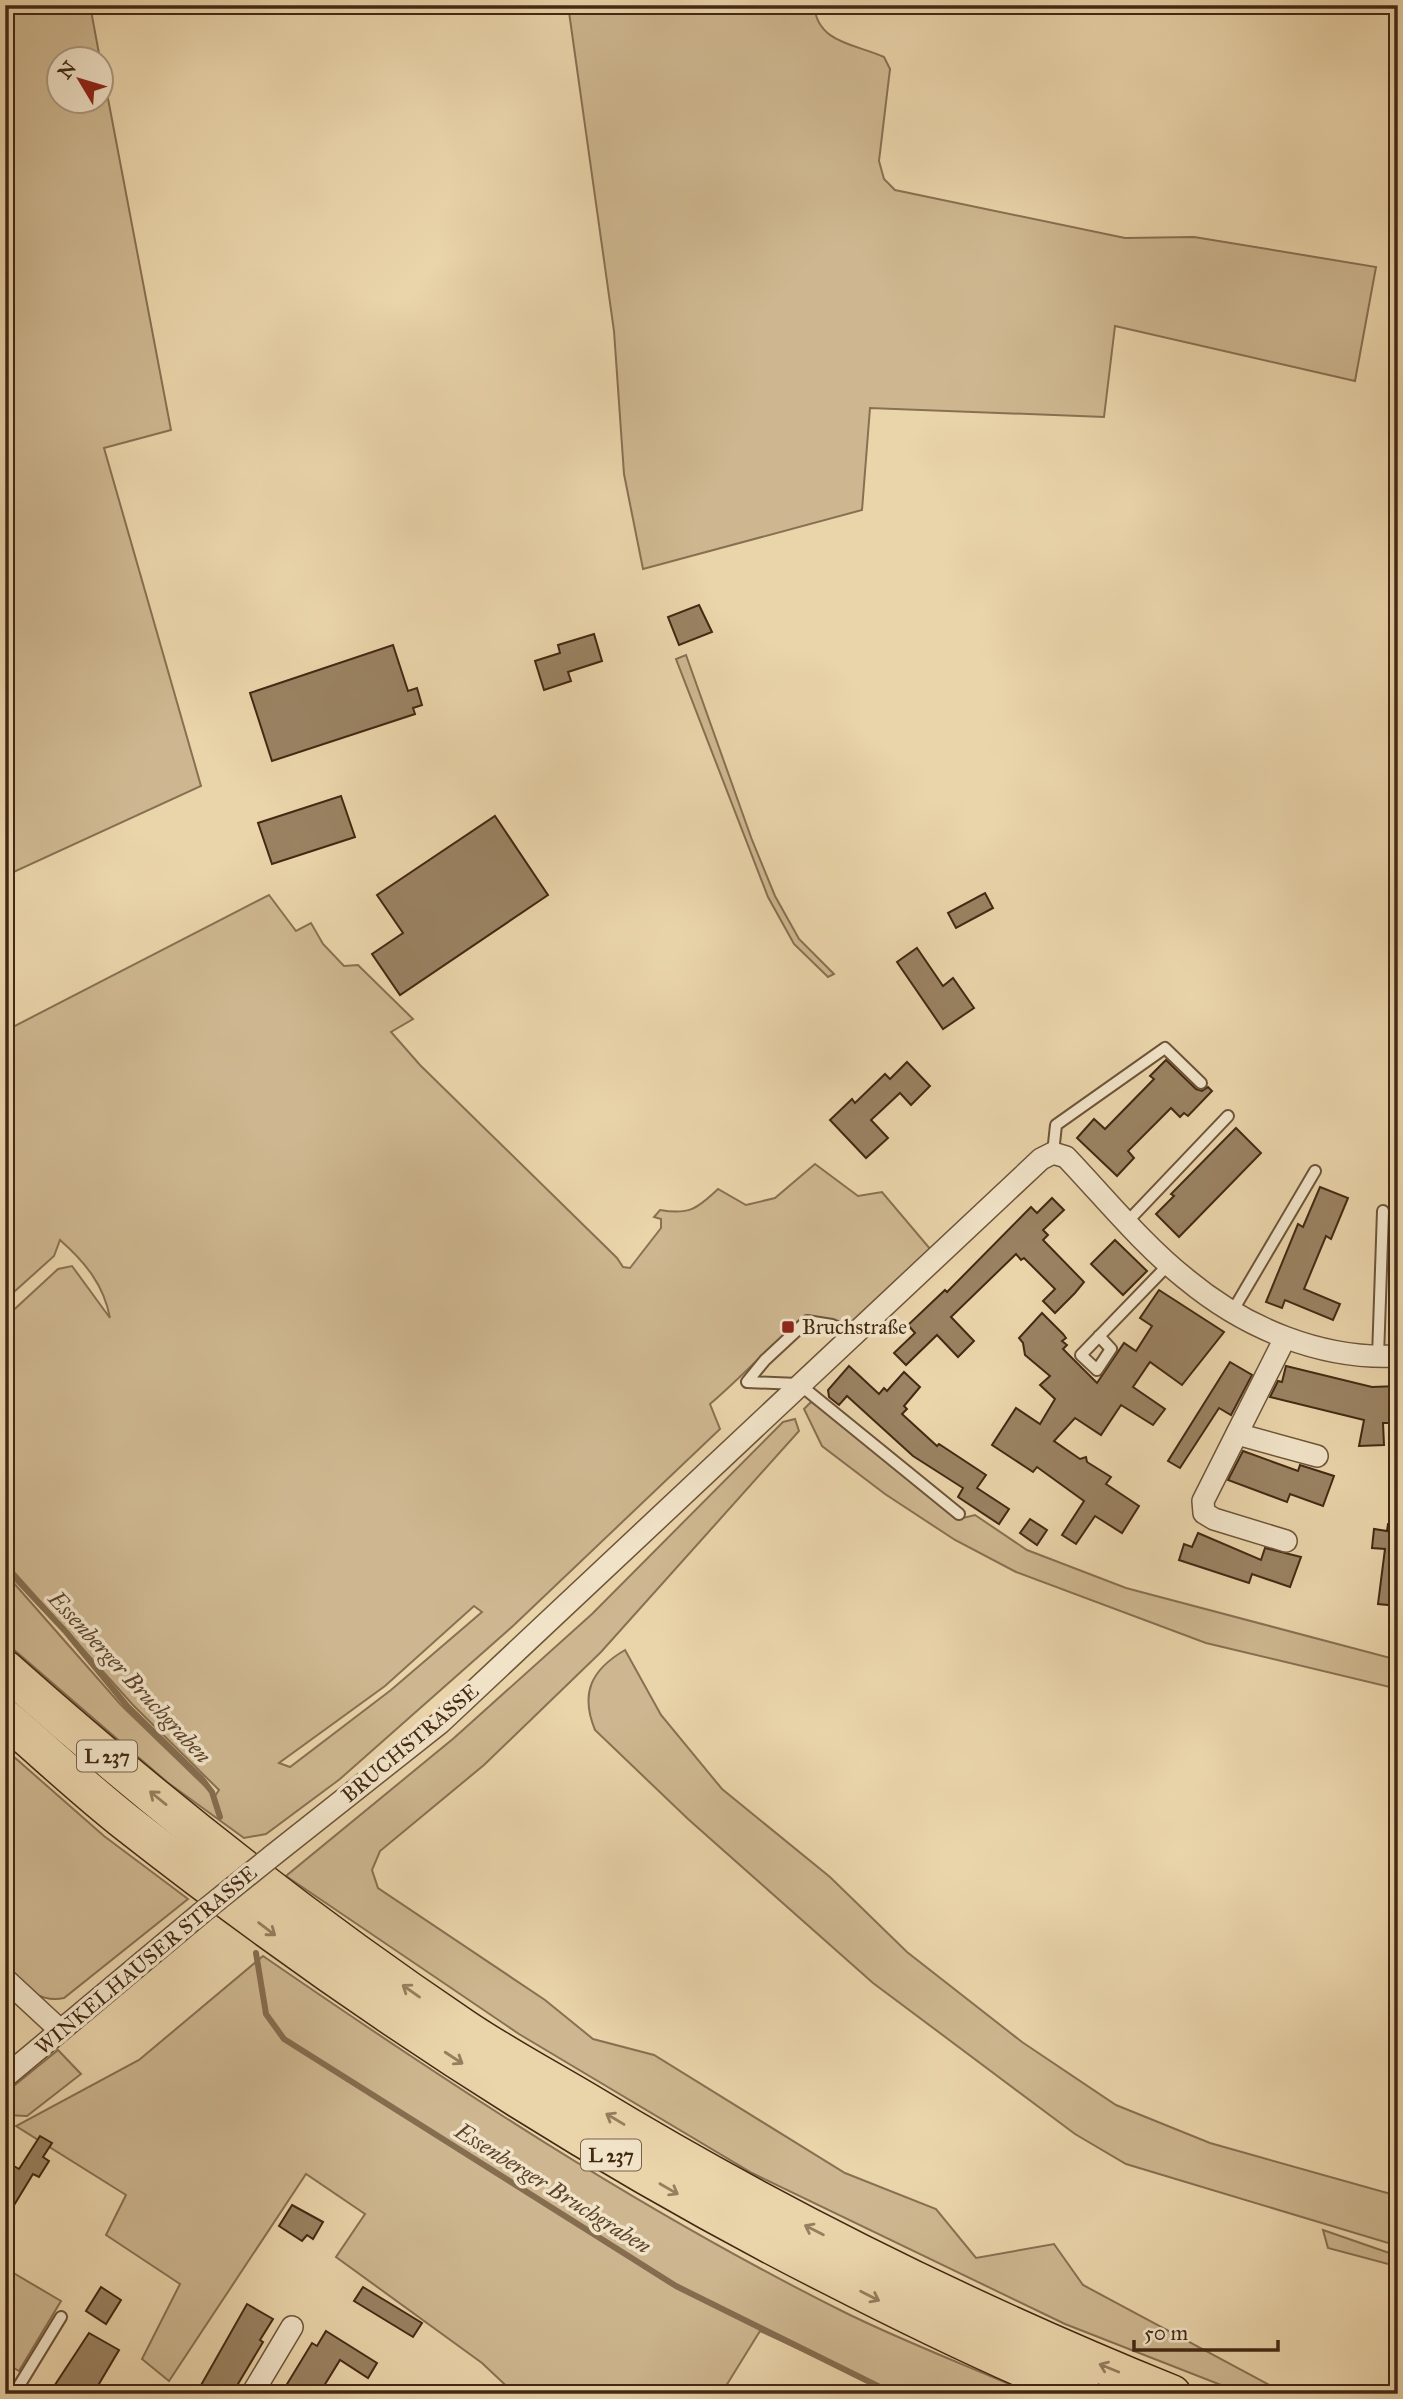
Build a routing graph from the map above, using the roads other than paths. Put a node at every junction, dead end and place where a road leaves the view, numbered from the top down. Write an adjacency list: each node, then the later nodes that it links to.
1 (1201, 1083): 3 (lane)
2 (1228, 1116): 6 (lane)
3 (1053, 1153): 6 (street); 9 (street, BRUCHSTRASSE)
4 (1315, 1171): 8 (lane)
5 (1383, 1211): 12 (lane)
6 (1128, 1221): 7 (street)
7 (1170, 1263): 8 (street); 10 (lane)
8 (1232, 1312): 11 (street)
9 (855, 1335): 13 (street, BRUCHSTRASSE); 13 (lane)
10 (1099, 1336)
11 (1285, 1338): 12 (street); 14 (street)
12 (1388, 1357)
13 (799, 1384): 16 (lane); 20 (street, BRUCHSTRASSE)
14 (1237, 1434): 15 (street); 17 (street)
15 (1317, 1457)
16 (959, 1514)
17 (1286, 1541)
18 (5, 1669): 29 (highway, L 237, one-way to 18)
19 (5, 1718): 28 (highway, L 237, one-way to 28)
20 (280, 1850): 22 (street, WINKELHAUSER STRASSE, bridge)
21 (5, 1979): 22 (street)
22 (60, 2030): 23 (street, WINKELHAUSER STRASSE)
23 (5, 2077)
24 (61, 2317): 26 (lane)
25 (292, 2327): 27 (street)
26 (15, 2394)
27 (252, 2394)
28 (1083, 2394)
29 (1172, 2394)

